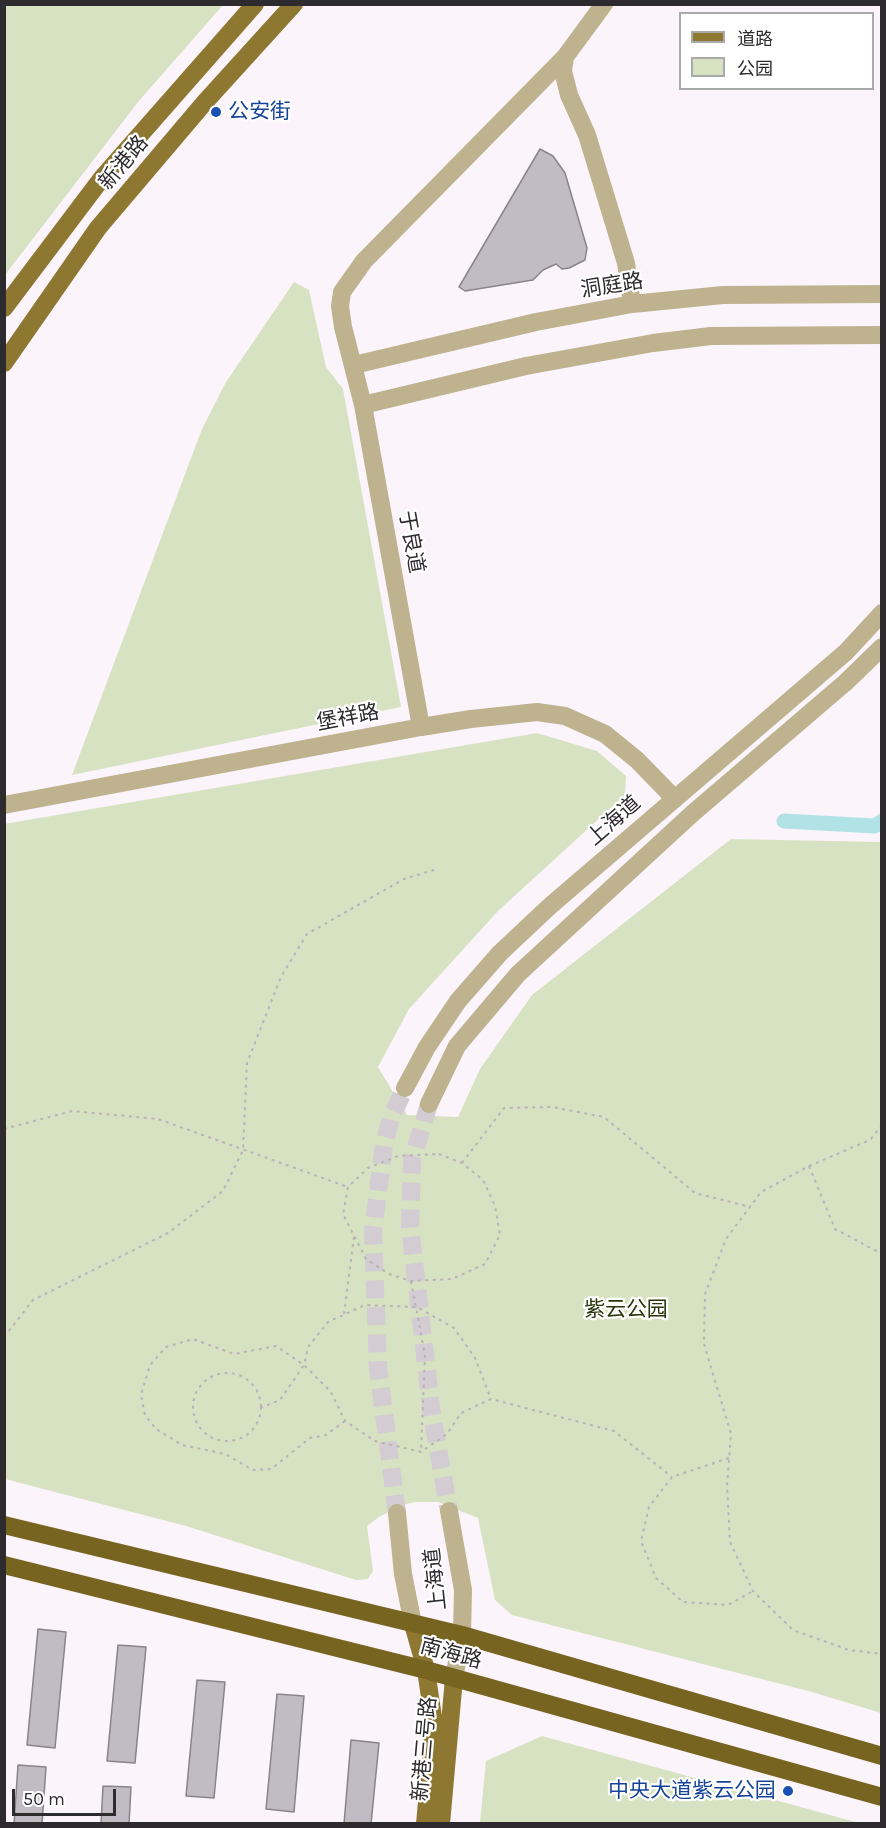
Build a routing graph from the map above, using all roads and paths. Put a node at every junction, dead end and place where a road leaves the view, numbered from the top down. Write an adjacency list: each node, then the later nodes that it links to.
1 (255, 4): 5 (main road, 新港路)
2 (294, 4): 10 (main road, 新港路)
3 (604, 4): 4 (street, 于良道)
4 (565, 57): 7 (street); 11 (street, 于良道)
5 (10, 292): 8 (main road, 新港路)
6 (882, 294): 7 (street, 洞庭路)
7 (632, 304): 11 (street, 洞庭路)
8 (4, 308)
9 (882, 335): 12 (street)
10 (4, 363)
11 (354, 365): 12 (street, 于良道)
12 (363, 405): 15 (street, 于良道)
13 (882, 613): 16 (street, 上海道)
14 (882, 647): 20 (street)
15 (421, 727): 16 (street, 堡祥路); 17 (street, 堡祥路)
16 (675, 799): 19 (street, 上海道)
17 (4, 805)
18 (437, 869): 23 (path)
19 (405, 1088)
20 (429, 1104)
21 (882, 1125): 25 (path)
22 (4, 1129): 23 (path)
23 (243, 1150): 26 (path); 33 (path)
24 (462, 1163): 26 (path); 27 (path); 30 (path)
25 (810, 1166): 27 (path); 29 (path)
26 (348, 1187): 28 (path)
27 (750, 1207): 39 (path)
28 (354, 1236): 30 (path); 32 (path)
29 (882, 1254)
30 (411, 1281): 31 (path)
31 (417, 1307): 32 (path); 35 (path); 38 (path)
32 (344, 1315): 34 (path)
33 (4, 1337)
34 (304, 1365): 36 (path); 37 (path); 37 (path)
35 (491, 1399): 38 (path); 40 (path)
36 (260, 1408): 36 (path)
37 (345, 1421): 38 (path)
38 (421, 1452)
39 (729, 1458): 40 (path); 45 (path)
40 (672, 1478): 45 (path)
41 (449, 1511): 47 (street, 上海道)
42 (397, 1513): 46 (street, 上海道)
43 (8, 1526): 46 (highway, 南海路)
44 (4, 1565): 49 (highway, 南海路)
45 (753, 1591): 48 (path)
46 (413, 1624): 47 (highway, 南海路); 49 (main road, 新港三号路)
47 (462, 1635): 50 (street, 上海道); 51 (highway, 南海路)
48 (882, 1654)
49 (426, 1670): 50 (highway, 南海路); 53 (main road, 新港三号路)
50 (454, 1678): 52 (highway, 南海路); 54 (main road, 新港三号路)
51 (882, 1756)
52 (882, 1797)
53 (425, 1824)
54 (441, 1824)

